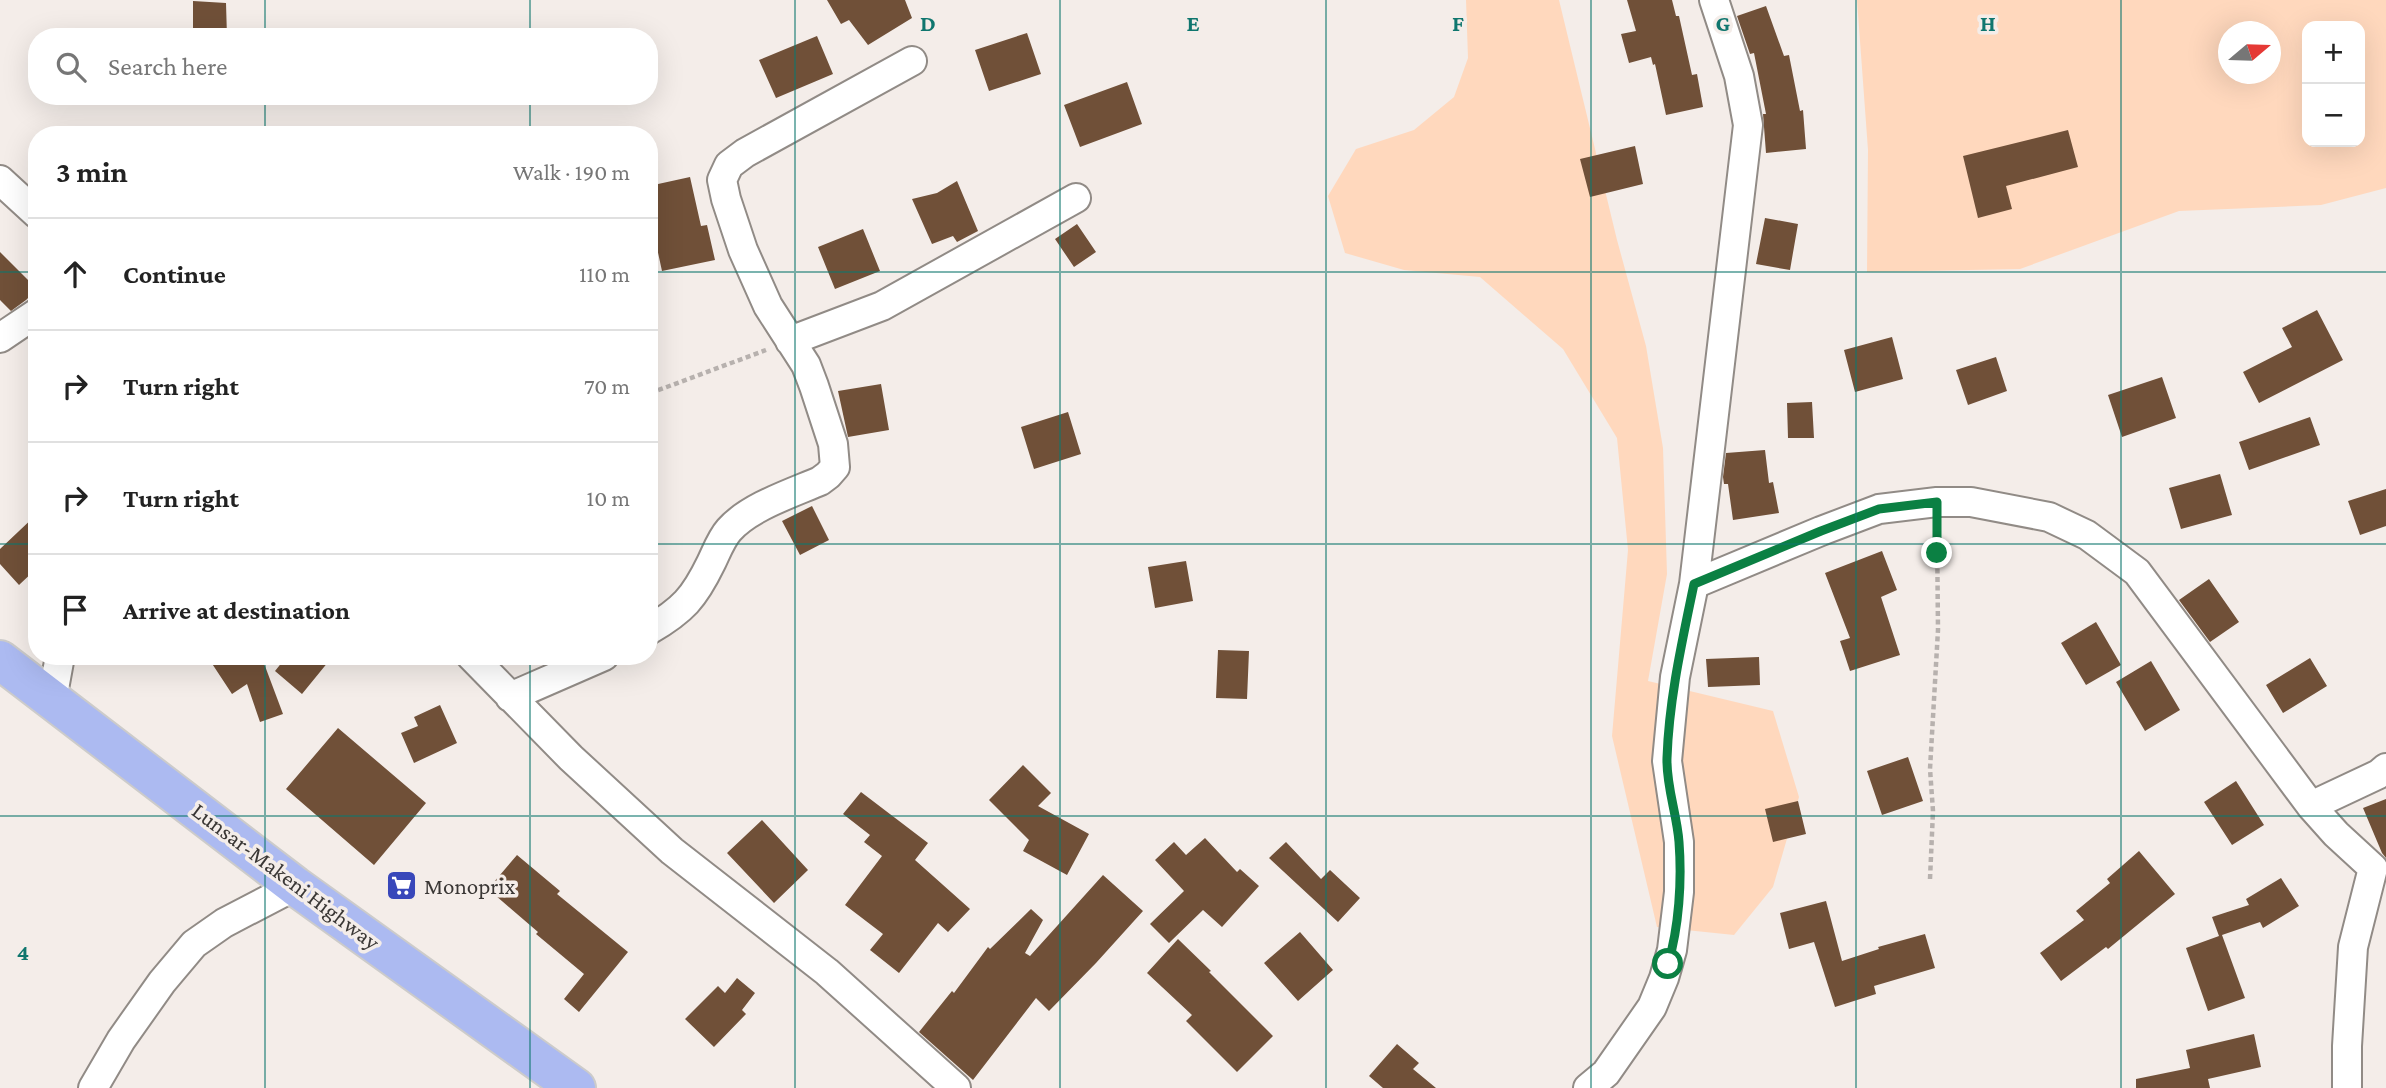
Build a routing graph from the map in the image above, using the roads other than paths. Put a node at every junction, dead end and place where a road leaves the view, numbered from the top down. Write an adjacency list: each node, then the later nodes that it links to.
1 (1714, 0): 9 (street)
2 (912, 61): 8 (street)
3 (0, 180): 5 (street)
4 (1076, 198): 8 (street)
5 (28, 206)
6 (28, 319): 7 (street)
7 (0, 338)
8 (790, 341): 10 (street)
9 (1694, 584): 18 (street); 24 (street)
10 (658, 624)
11 (0, 660): 16 (main road, Lunsar-Makeni Highway)
12 (58, 665): 16 (street)
13 (480, 665): 15 (street)
14 (583, 665): 15 (street)
15 (510, 697): 23 (street)
16 (52, 700): 20 (main road, Lunsar-Makeni Highway)
17 (2386, 768): 18 (street)
18 (2311, 806): 19 (street)
19 (2380, 876): 25 (street)
20 (296, 886): 21 (street); 22 (main road, Lunsar-Makeni Highway)
21 (93, 1088)
22 (576, 1088)
23 (956, 1088)
24 (1588, 1088)
25 (2347, 1088)

